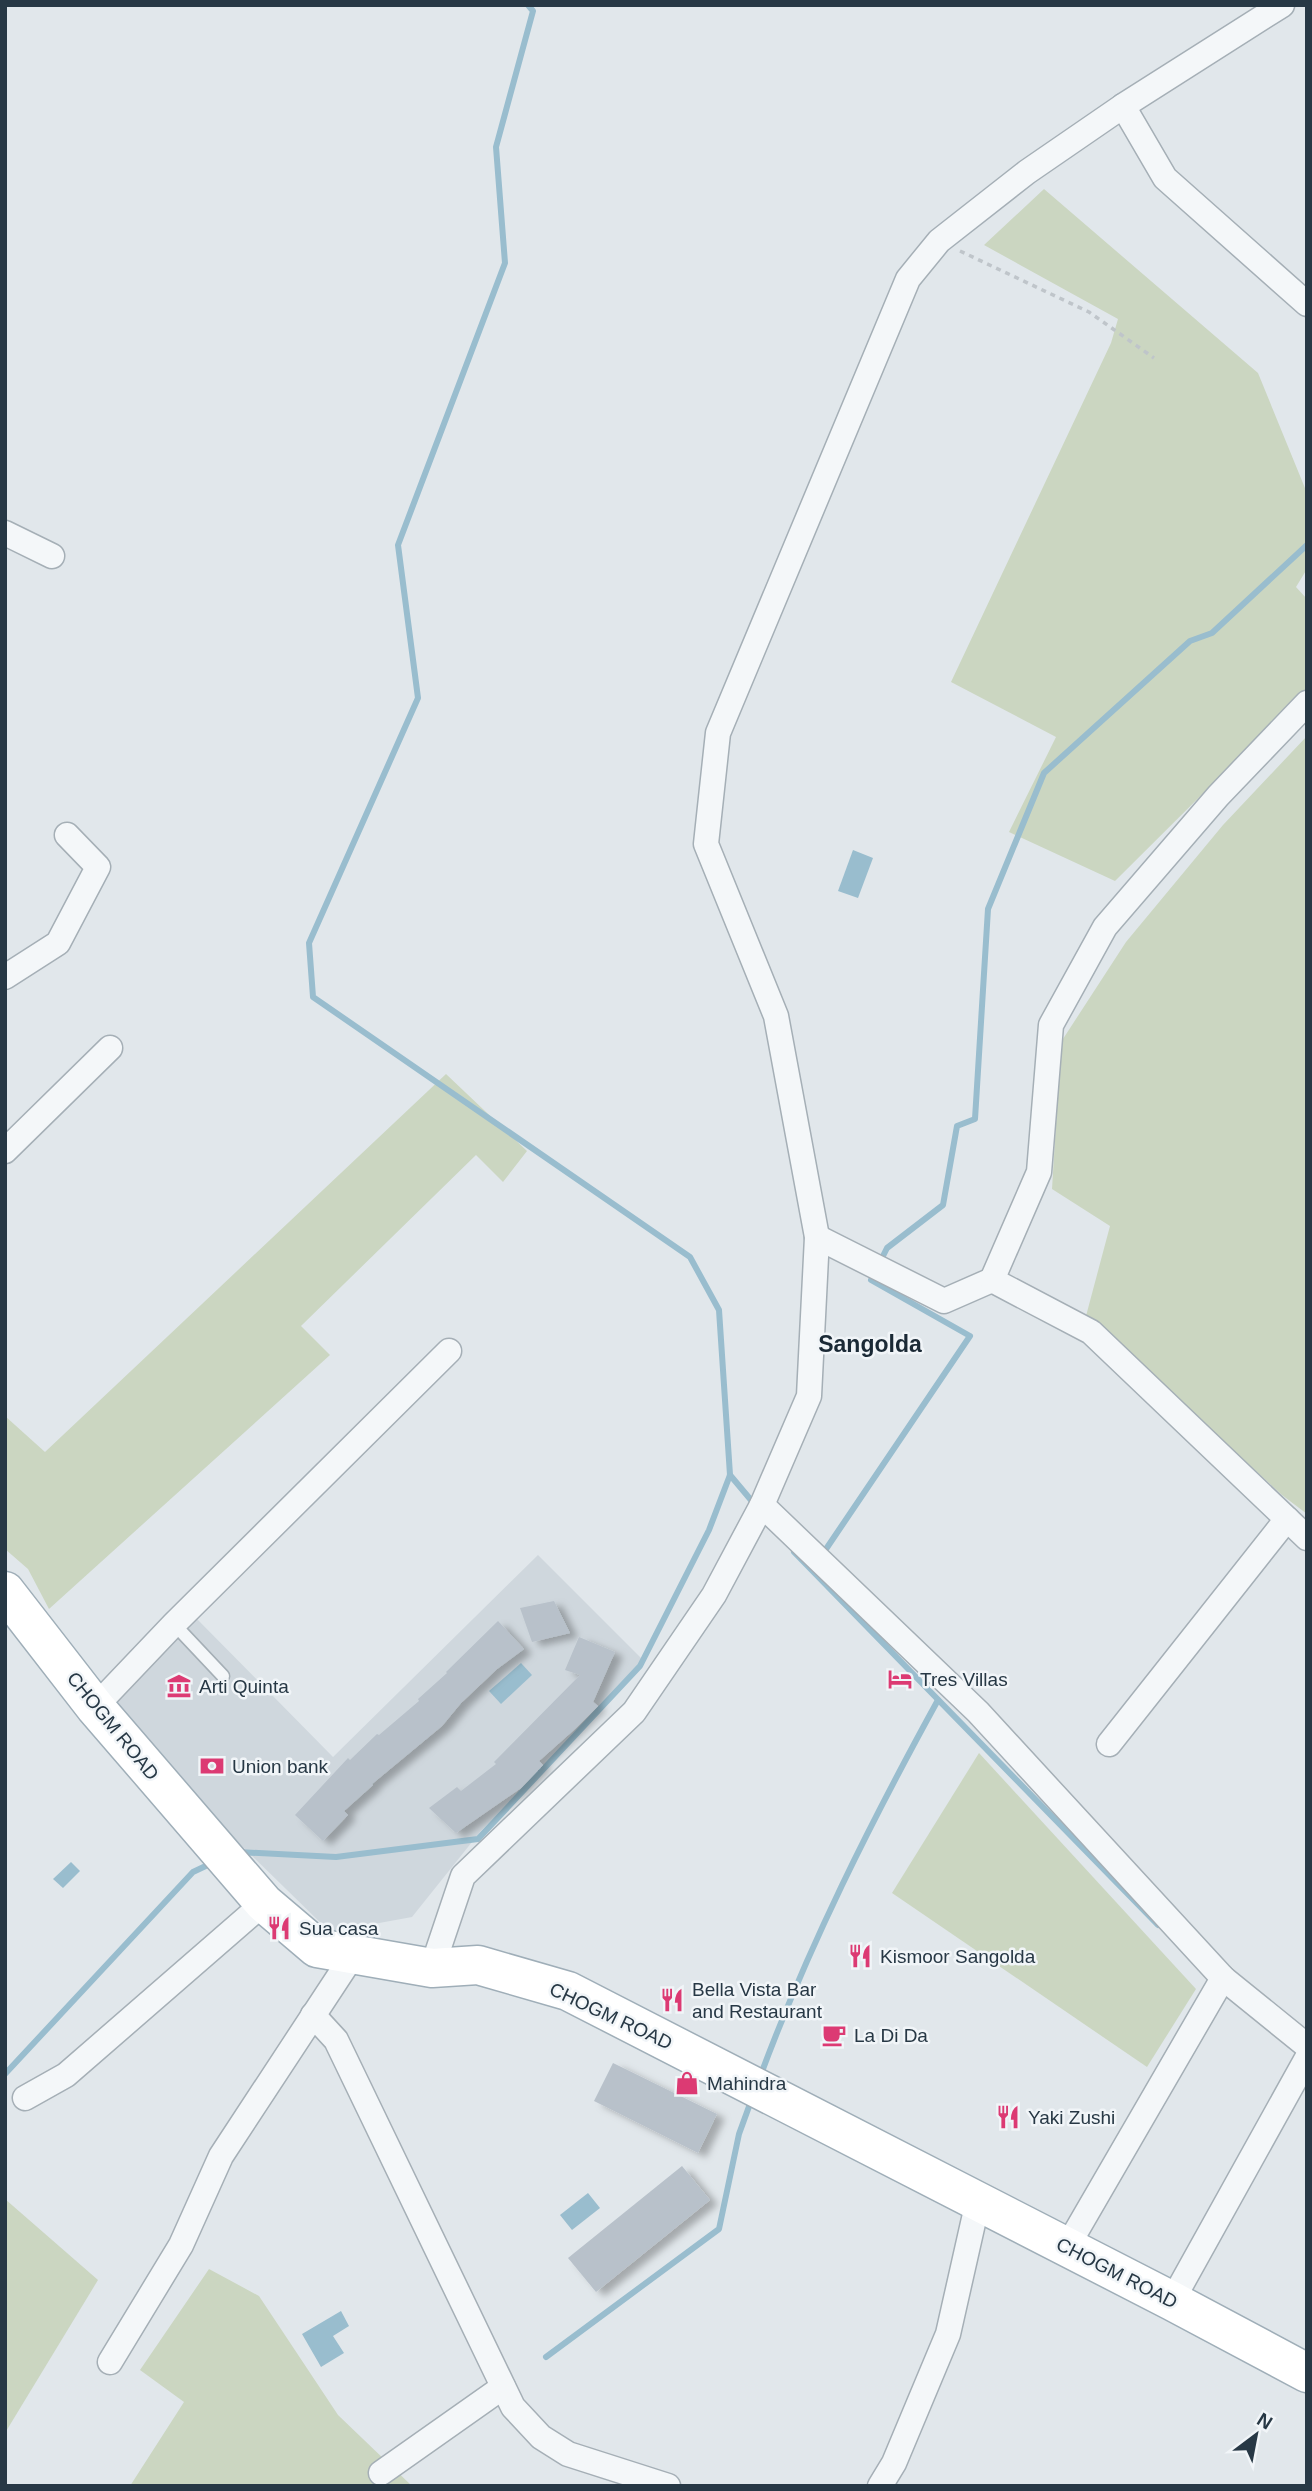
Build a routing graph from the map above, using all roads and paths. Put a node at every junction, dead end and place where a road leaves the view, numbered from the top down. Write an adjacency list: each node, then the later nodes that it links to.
1 (1282, 5): 2 (street)
2 (1123, 106): 3 (street); 4 (street)
3 (939, 241): 5 (path); 13 (street)
4 (1307, 304)
5 (1154, 358)
6 (5, 533): 7 (street)
7 (52, 556)
8 (1307, 704): 14 (street)
9 (67, 835): 10 (street)
10 (5, 977)
11 (110, 1048): 12 (street)
12 (5, 1151)
13 (817, 1237): 14 (street); 16 (street)
14 (992, 1280): 17 (street)
15 (449, 1351): 20 (street)
16 (762, 1505): 26 (street); 27 (street)
17 (1287, 1519): 18 (street); 23 (street)
18 (1307, 1538)
19 (5, 1591): 22 (main road, CHOGM ROAD)
20 (174, 1624): 21 (lane); 22 (street)
21 (223, 1676)
22 (94, 1707): 24 (main road, CHOGM ROAD)
23 (1109, 1744)
24 (264, 1903): 25 (main road, CHOGM ROAD); 31 (street)
25 (353, 1955): 26 (main road, CHOGM ROAD); 28 (street)
26 (432, 1968): 32 (main road, CHOGM ROAD)
27 (1223, 1978): 29 (street); 33 (street)
28 (313, 2015): 35 (street); 37 (street)
29 (1307, 2046)
30 (1307, 2058): 34 (street)
31 (25, 2098)
32 (978, 2201): 33 (main road, CHOGM ROAD); 40 (street)
33 (1068, 2247): 34 (main road, CHOGM ROAD)
34 (1172, 2301): 36 (main road, CHOGM ROAD)
35 (110, 2362)
36 (1307, 2373)
37 (503, 2387): 38 (street); 39 (street)
38 (381, 2473)
39 (668, 2486)
40 (880, 2486)

